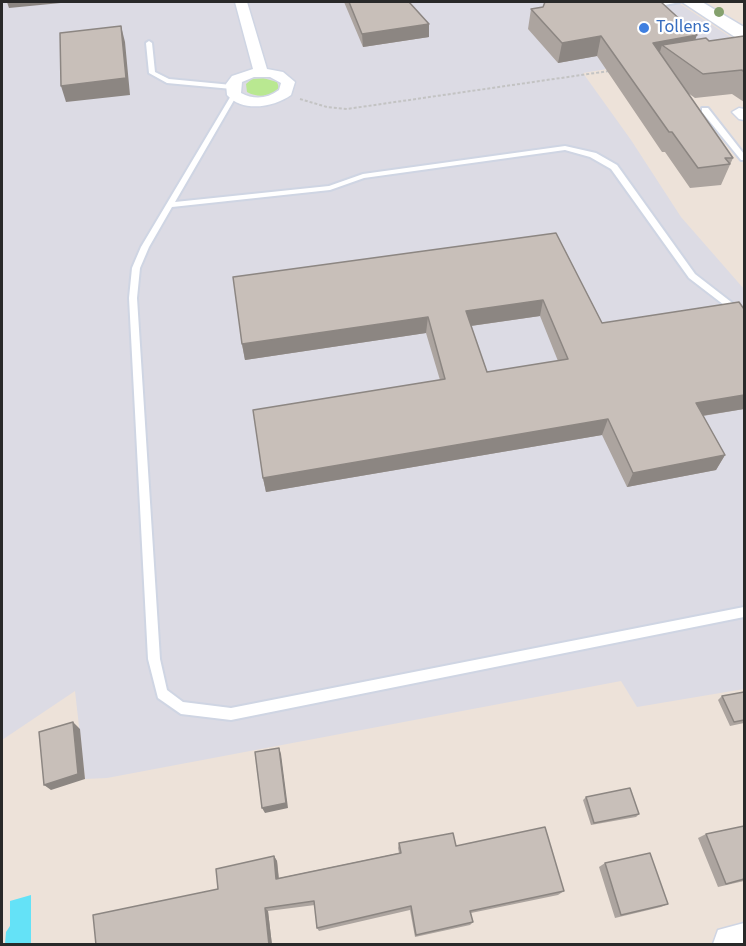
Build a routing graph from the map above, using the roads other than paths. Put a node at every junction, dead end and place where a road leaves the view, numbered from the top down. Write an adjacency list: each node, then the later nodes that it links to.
1 (241, 2): 9 (street)
2 (676, 2): 5 (lane)
3 (691, 2): 7 (main road)
4 (708, 2): 6 (main road)
5 (644, 7)
6 (744, 24)
7 (744, 35)
8 (149, 44): 10 (lane)
9 (261, 72): 10 (street); 10 (street)
10 (233, 91): 13 (lane)
11 (705, 110): 12 (lane)
12 (744, 158)
13 (169, 205): 14 (lane); 15 (lane)
14 (744, 316)
15 (744, 612)
16 (744, 942): 17 (street)
17 (732, 945)

